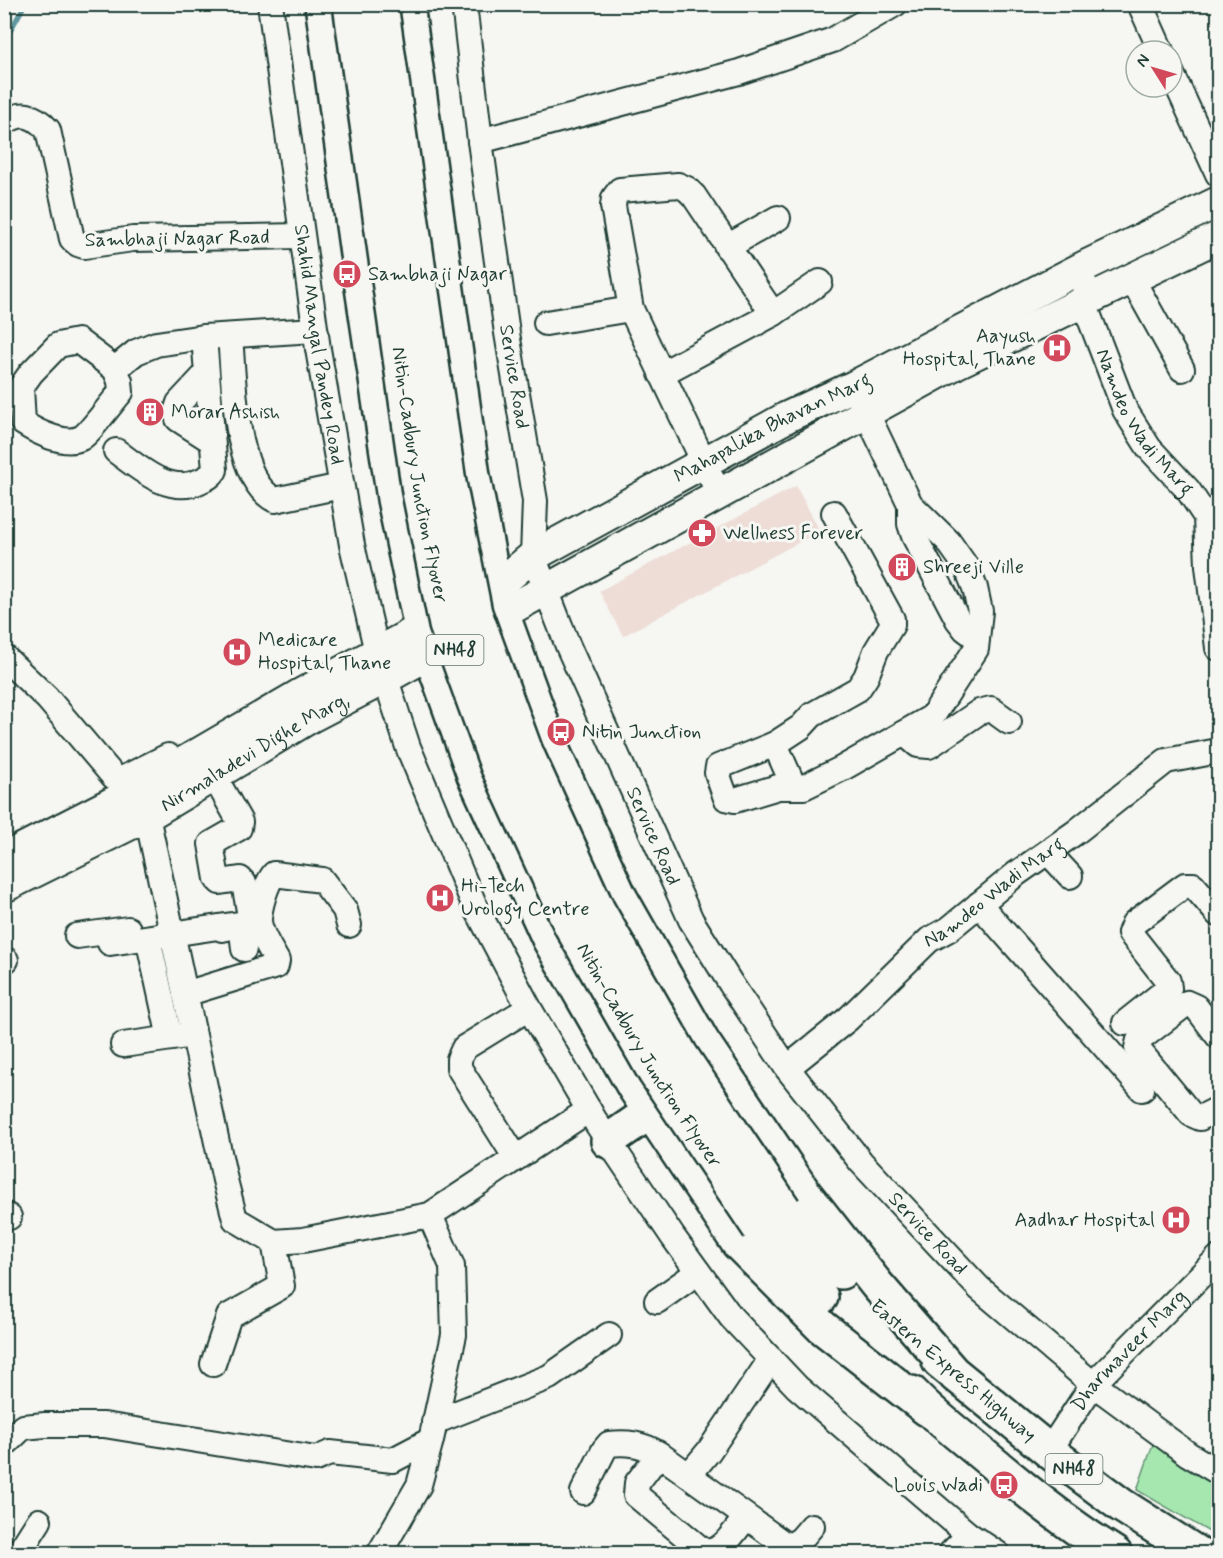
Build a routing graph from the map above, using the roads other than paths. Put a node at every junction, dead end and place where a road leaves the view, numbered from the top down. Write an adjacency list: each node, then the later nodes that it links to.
1 (270, 4): 16 (street, Shahid Mangal Pandey Road)
2 (322, 4): 42 (highway)
3 (350, 4): 85 (highway, Nitin-Cadbury Junction Flyover / NH48, bridge)
4 (381, 4): 85 (highway, Nitin-Cadbury Junction Flyover / NH48, bridge)
5 (407, 4): 41 (highway)
6 (464, 4): 12 (street, Service Road)
7 (895, 4): 12 (street)
8 (1140, 4): 9 (street)
9 (1156, 39)
10 (1184, 99): 13 (street)
11 (4, 123): 16 (street, Sambhaji Nagar Road)
12 (480, 141): 43 (street, Service Road)
13 (1218, 174)
14 (1218, 202): 19 (main road, Mahapalika Bhavan Marg)
15 (778, 218): 18 (street)
16 (302, 236): 26 (street, Shahid Mangal Pandey Road)
17 (1218, 237): 20 (main road, Mahapalika Bhavan Marg)
18 (727, 247): 23 (street); 24 (street)
19 (1085, 266): 22 (street, Namdeo Wadi Marg); 29 (main road, Mahapalika Bhavan Marg)
20 (1132, 279): 22 (main road, Mahapalika Bhavan Marg); 31 (street)
21 (820, 282): 24 (street)
22 (1084, 303): 29 (main road, Mahapalika Bhavan Marg); 47 (street, Namdeo Wadi Marg)
23 (631, 309): 25 (street); 32 (street)
24 (773, 314): 32 (street)
25 (546, 324)
26 (315, 330): 27 (street); 38 (street, Shahid Mangal Pandey Road)
27 (230, 336): 28 (street); 38 (street)
28 (204, 337): 30 (street); 33 (street)
29 (921, 367): 34 (main road, Mahapalika Bhavan Marg)
30 (115, 369): 30 (street)
31 (1182, 369)
32 (661, 374): 37 (street)
33 (206, 375): 35 (street); 35 (street)
34 (860, 399): 37 (main road, Mahapalika Bhavan Marg); 39 (main road, Mahapalika Bhavan Marg); 52 (street)
35 (212, 441): 36 (street)
36 (116, 451)
37 (704, 463): 39 (street); 43 (main road, Mahapalika Bhavan Marg)
38 (341, 486): 49 (street, Shahid Mangal Pandey Road)
39 (719, 494): 44 (main road, Mahapalika Bhavan Marg)
40 (834, 513): 53 (street)
41 (482, 521): 42 (highway); 45 (highway)
42 (401, 533): 46 (highway)
43 (533, 556): 44 (street, Service Road); 45 (main road, Mahapalika Bhavan Marg)
44 (546, 589): 45 (main road, Mahapalika Bhavan Marg); 77 (street, Service Road)
45 (499, 601): 46 (main road, Nirmaladevi Dighe Marg,); 93 (highway)
46 (425, 641): 49 (main road, Nirmaladevi Dighe Marg,); 81 (highway)
47 (1218, 648)
48 (4, 657): 50 (street)
49 (381, 665): 50 (main road, Nirmaladevi Dighe Marg,); 55 (main road, Nirmaladevi Dighe Marg,); 72 (street)
50 (299, 695): 57 (main road, Nirmaladevi Dighe Marg,)
51 (1009, 722): 52 (street)
52 (904, 733): 56 (street)
53 (775, 744): 56 (street); 56 (street)
54 (1218, 751): 58 (street, Namdeo Wadi Marg)
55 (214, 776): 57 (main road, Nirmaladevi Dighe Marg,); 64 (street)
56 (794, 787)
57 (138, 805): 59 (main road, Nirmaladevi Dighe Marg,); 61 (main road, Nirmaladevi Dighe Marg,); 67 (street)
58 (1048, 852): 60 (street); 62 (street, Namdeo Wadi Marg)
59 (5, 858)
60 (1070, 876)
61 (4, 887)
62 (979, 904): 77 (street, Namdeo Wadi Marg); 78 (street)
63 (1218, 914): 73 (street)
64 (246, 923): 65 (street); 67 (street); 70 (street); 71 (street)
65 (349, 925)
66 (77, 936): 67 (street)
67 (172, 936): 68 (street); 71 (street)
68 (148, 938): 69 (street); 74 (street)
69 (110, 943)
70 (244, 949)
71 (184, 994): 74 (street)
72 (529, 1008): 80 (street); 83 (street)
73 (1125, 1023)
74 (182, 1036): 76 (street); 86 (street)
75 (1218, 1036): 79 (street)
76 (123, 1045)
77 (787, 1068): 94 (street, Service Road)
78 (1142, 1089)
79 (1218, 1109)
80 (589, 1110): 82 (street); 83 (street)
81 (650, 1112): 82 (highway); 95 (highway)
82 (608, 1140): 88 (street)
83 (516, 1158): 84 (street)
84 (430, 1215): 86 (street); 96 (street)
85 (771, 1219): 93 (highway, Eastern Express Highway / NH48); 95 (highway, Eastern Express Highway / NH48)
86 (274, 1242): 92 (street)
87 (1218, 1258): 94 (street, Dharmaveer Marg)
88 (698, 1272): 89 (street); 91 (street)
89 (657, 1301)
90 (609, 1335): 96 (street)
91 (771, 1359): 101 (street); 106 (street)
92 (213, 1364)
93 (956, 1376): 98 (highway, Eastern Express Highway / NH48)
94 (1093, 1384): 98 (street, Dharmaveer Marg); 100 (street, Service Road)
95 (927, 1409): 107 (highway, Eastern Express Highway / NH48)
96 (433, 1431): 97 (street); 109 (street)
97 (4, 1445)
98 (1049, 1451): 112 (highway, Eastern Express Highway / NH48)
99 (659, 1454): 101 (street); 102 (street); 103 (street)
100 (1218, 1472)
101 (689, 1475): 103 (street)
102 (583, 1492)
103 (746, 1516): 105 (street)
104 (39, 1521): 108 (street)
105 (812, 1526)
106 (969, 1535): 110 (street); 111 (street)
107 (1103, 1550)
108 (18, 1554)
109 (379, 1554)
110 (950, 1554)
111 (999, 1554)
112 (1198, 1554)

